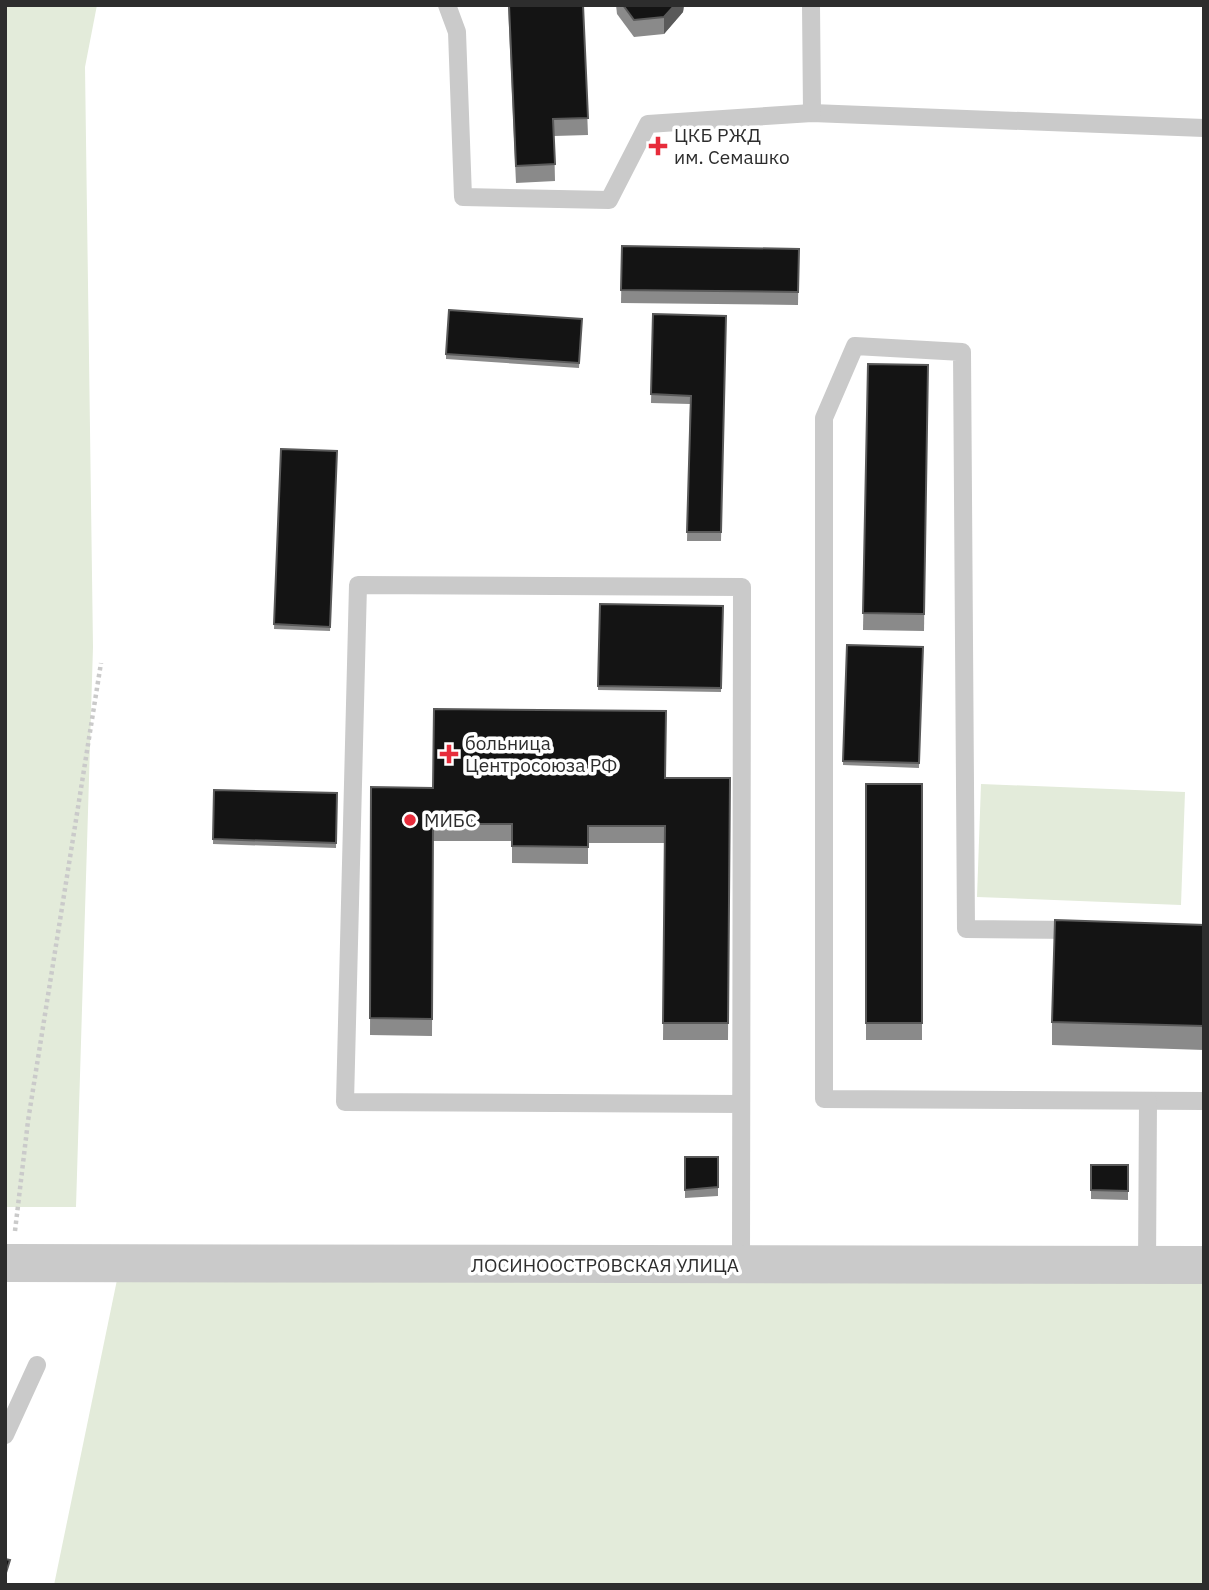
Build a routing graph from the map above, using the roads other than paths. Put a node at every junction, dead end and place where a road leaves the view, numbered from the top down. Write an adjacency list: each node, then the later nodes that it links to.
1 (447, 5): 3 (lane)
2 (811, 5): 3 (lane)
3 (812, 113): 4 (lane)
4 (1204, 128)
5 (1092, 930): 6 (lane)
6 (1148, 1101): 7 (lane); 12 (lane)
7 (1204, 1101)
8 (741, 1104): 8 (lane); 10 (lane)
9 (8, 1263): 10 (street, ЛОСИНООСТРОВСКАЯ УЛИЦА)
10 (741, 1265): 12 (street, ЛОСИНООСТРОВСКАЯ УЛИЦА)
11 (1204, 1265): 12 (street, ЛОСИНООСТРОВСКАЯ УЛИЦА)
12 (1147, 1267)
13 (37, 1365): 14 (lane)
14 (5, 1435)

